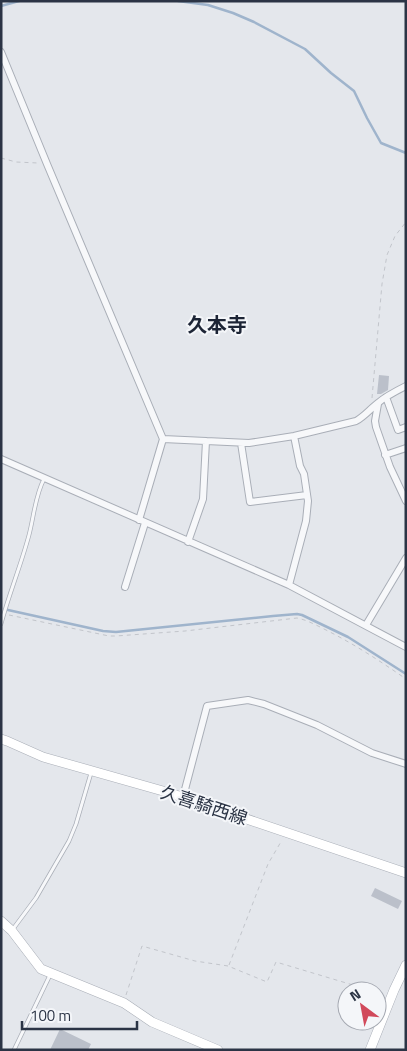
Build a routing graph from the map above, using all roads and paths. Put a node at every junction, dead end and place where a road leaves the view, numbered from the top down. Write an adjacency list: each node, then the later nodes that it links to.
1 (1, 52): 3 (street)
2 (1, 158): 3 (path)
3 (47, 164): 11 (street)
4 (406, 222): 8 (path)
5 (406, 386): 6 (street)
6 (386, 397): 7 (street); 9 (street)
7 (378, 403): 8 (street); 15 (street)
8 (370, 410): 10 (street)
9 (406, 427)
10 (294, 436): 13 (street); 18 (street)
11 (163, 439): 12 (street); 20 (street)
12 (206, 441): 13 (street); 21 (street)
13 (241, 443): 18 (street)
14 (406, 448): 15 (street)
15 (385, 455): 19 (street)
16 (1, 459): 17 (street)
17 (44, 477): 20 (street); 25 (lane)
18 (307, 494): 23 (street)
19 (406, 501)
20 (142, 521): 21 (street); 24 (street)
21 (188, 542): 23 (street)
22 (405, 563): 27 (street)
23 (289, 585): 27 (street)
24 (125, 587)
25 (4, 614): 26 (lane); 29 (path)
26 (1, 624)
27 (366, 625): 28 (street)
28 (406, 647)
29 (406, 679)
30 (1, 740): 32 (main road, 久喜騎西線)
31 (406, 764): 33 (street)
32 (92, 770): 33 (main road, 久喜騎西線); 37 (lane)
33 (183, 797): 34 (main road, 久喜騎西線)
34 (287, 833): 35 (main road, 久喜騎西線); 39 (path)
35 (406, 872)
36 (1, 921): 37 (main road)
37 (12, 931): 40 (main road)
38 (406, 965): 45 (main road)
39 (228, 966): 41 (path); 42 (path)
40 (51, 973): 42 (main road); 43 (lane)
41 (340, 981)
42 (124, 1003): 44 (main road)
43 (14, 1050)
44 (218, 1050)
45 (370, 1050)

